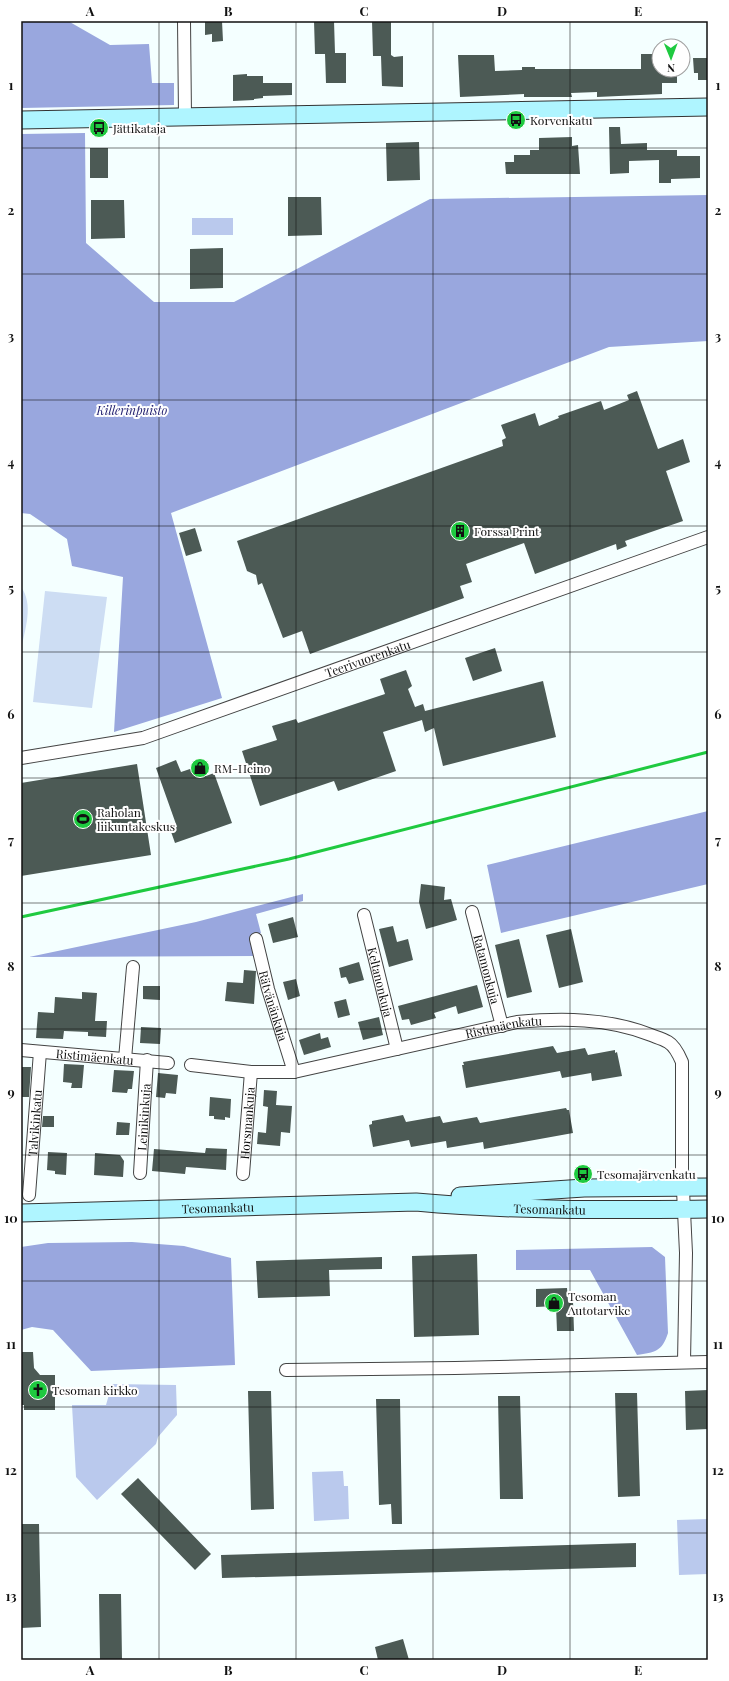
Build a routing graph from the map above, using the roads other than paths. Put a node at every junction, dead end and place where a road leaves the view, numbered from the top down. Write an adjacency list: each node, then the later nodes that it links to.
1 (184, 21): 3 (street)
2 (708, 107): 3 (main road)
3 (185, 116): 4 (main road)
4 (21, 120)
5 (708, 536): 6 (street, Teerivuorenkatu)
6 (21, 758)
7 (472, 912): 11 (street, Ratamonkuja)
8 (364, 915): 12 (street, Keltanonkuja)
9 (256, 939): 20 (street, Rätvänänkuja)
10 (133, 967): 15 (street)
11 (502, 1026): 12 (street, Ristimäenkatu); 23 (street, Ristimäenkatu)
12 (397, 1049): 20 (street, Ristimäenkatu)
13 (21, 1050): 14 (street, Ristimäenkatu)
14 (40, 1052): 15 (street, Ristimäenkatu); 25 (street, Talvikinkatu)
15 (125, 1059): 16 (street, Ristimäenkatu)
16 (147, 1060): 17 (street, Ristimäenkatu); 21 (street, Leinikinkuja)
17 (168, 1063)
18 (191, 1065): 19 (street, Ristimäenkatu)
19 (251, 1072): 20 (street, Ristimäenkatu); 22 (street, Horsmankuja)
20 (294, 1072)
21 (140, 1173)
22 (243, 1174)
23 (684, 1186): 24 (main road, Tesomankatu); 26 (main road, Tesomankatu); 28 (street)
24 (708, 1187)
25 (29, 1195)
26 (416, 1202): 28 (main road, Tesomankatu); 29 (main road, Tesomankatu)
27 (708, 1209): 28 (main road, Tesomankatu)
28 (684, 1210): 30 (street)
29 (21, 1213)
30 (684, 1362): 31 (street); 32 (street)
31 (708, 1362)
32 (286, 1370)

